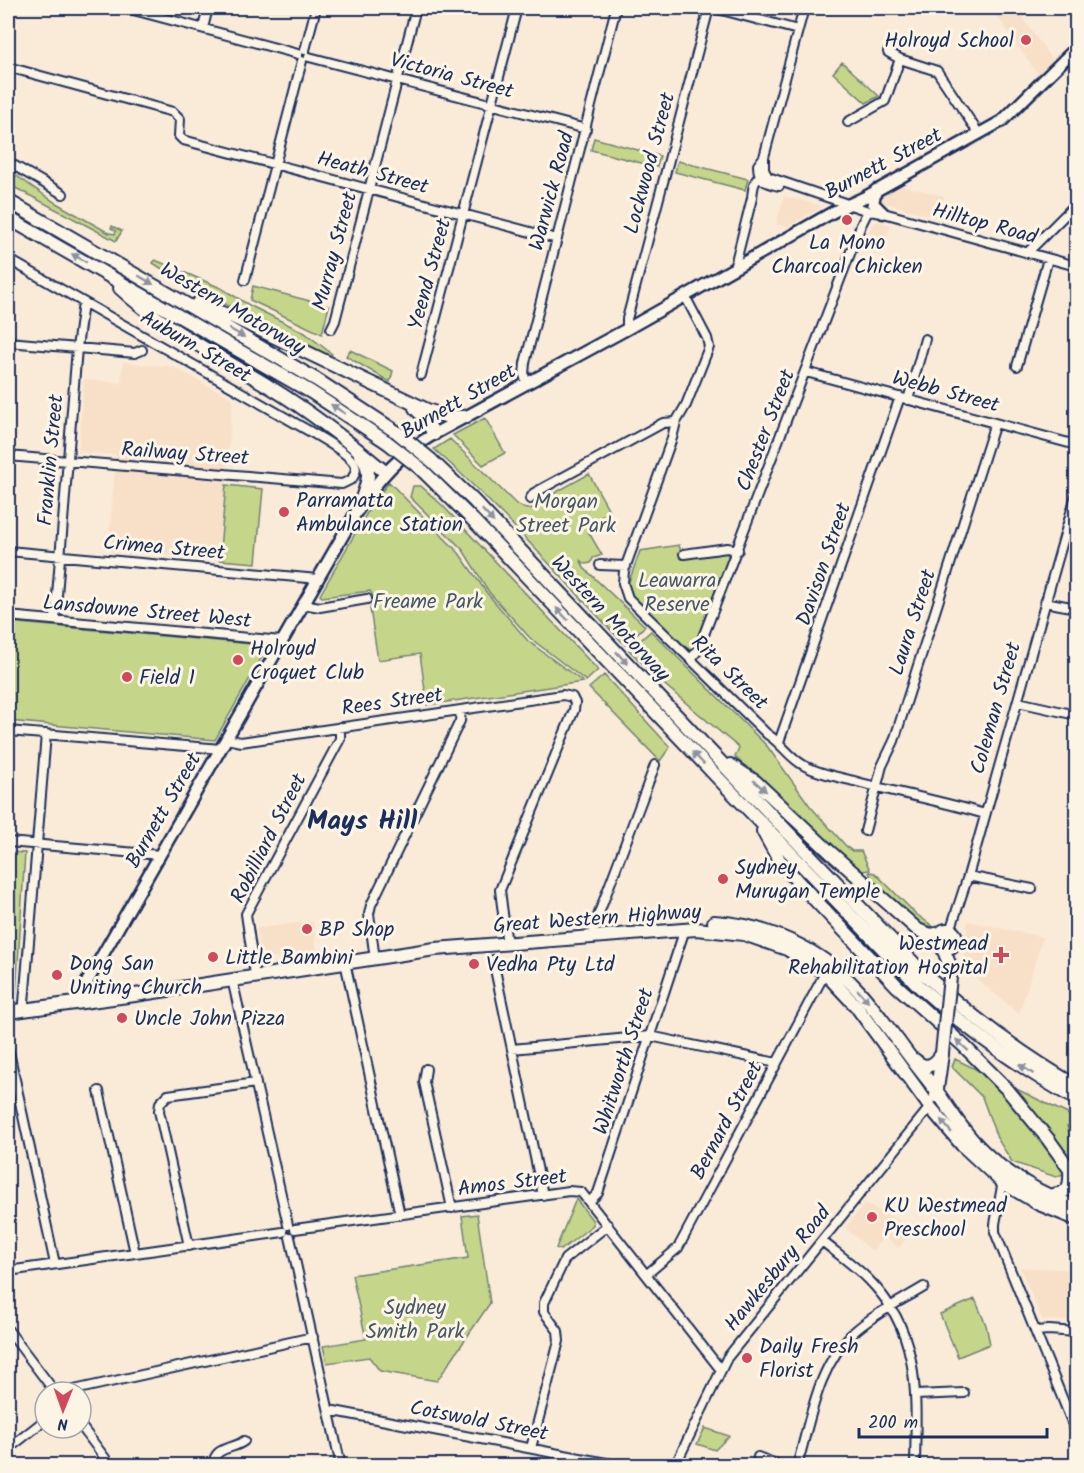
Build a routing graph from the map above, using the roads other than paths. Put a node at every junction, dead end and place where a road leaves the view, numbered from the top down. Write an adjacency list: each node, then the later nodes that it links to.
1 (126, 8): 10 (street, Victoria Street)
2 (208, 8): 10 (street)
3 (316, 8): 14 (street)
4 (416, 8): 17 (street, Murray Street)
5 (517, 8): 18 (street, Yeend Street)
6 (616, 8): 20 (street, Warwick Road)
7 (709, 8): 47 (street, Lockwood Street)
8 (714, 8): 11 (street)
9 (804, 8): 11 (street)
10 (203, 28): 14 (street, Victoria Street)
11 (798, 30): 24 (street)
12 (1077, 48): 21 (main road, Burnett Street)
13 (888, 52): 15 (street)
14 (303, 56): 17 (street, Victoria Street); 23 (street)
15 (900, 59): 19 (street); 21 (street)
16 (8, 67): 23 (street, Heath Street)
17 (398, 79): 18 (street, Victoria Street); 25 (street, Murray Street)
18 (492, 104): 20 (street, Victoria Street); 33 (street, Yeend Street)
19 (848, 122)
20 (586, 129): 35 (street, Warwick Road)
21 (979, 134): 26 (main road, Burnett Street)
22 (8, 162): 27 (street)
23 (275, 165): 25 (street, Heath Street); 42 (street)
24 (762, 175): 29 (street, Hilltop Road); 40 (street)
25 (369, 190): 33 (street, Heath Street); 46 (street, Murray Street)
26 (876, 190): 29 (main road, Burnett Street); 32 (main road)
27 (63, 194)
28 (8, 201): 43 (highway, Western Motorway, one-way to 43)
29 (849, 204): 31 (street, Hilltop Road); 32 (street, Hilltop Road); 40 (main road, Burnett Street)
30 (1077, 204): 36 (street)
31 (868, 212): 32 (street, Hilltop Road); 53 (street, Chester Street)
32 (883, 213): 36 (street, Hilltop Road)
33 (464, 214): 35 (street, Heath Street); 54 (street, Yeend Street)
34 (8, 218): 41 (highway, Western Motorway, one-way to 34)
35 (558, 239): 55 (street, Warwick Road)
36 (1028, 253): 38 (street, Hilltop Road)
37 (8, 259): 45 (street, Auburn Street)
38 (1048, 259): 39 (street, Hilltop Road); 52 (street)
39 (1077, 266)
40 (734, 269): 44 (main road, Burnett Street)
41 (104, 273): 63 (highway); 99 (highway, Western Motorway, one-way to 41, bridge)
42 (245, 280)
43 (168, 293): 58 (highway); 95 (highway, Western Motorway, one-way to 95, bridge)
44 (685, 296): 47 (main road, Burnett Street); 60 (street, Rita Street)
45 (83, 303): 50 (street, Franklin Street); 68 (street, Auburn Street)
46 (331, 329)
47 (627, 329): 55 (main road, Burnett Street)
48 (916, 337): 57 (street)
49 (8, 342): 50 (street)
50 (77, 348): 51 (street); 66 (street, Franklin Street)
51 (142, 350)
52 (1017, 366)
53 (806, 372): 56 (street, Webb Street); 72 (street, Chester Street)
54 (421, 375)
55 (527, 384): 59 (main road, Burnett Street)
56 (900, 397): 57 (street, Webb Street); 93 (street, Davison Street)
57 (909, 400): 61 (street, Webb Street)
58 (407, 402): 59 (highway); 62 (highway)
59 (466, 417): 62 (main road, Burnett Street)
60 (676, 422): 69 (street); 77 (street, Rita Street)
61 (994, 423): 64 (street, Webb Street); 97 (street, Laura Street)
62 (434, 434): 67 (main road, Burnett Street)
63 (347, 441): 67 (highway); 71 (highway)
64 (1077, 446)
65 (8, 456): 66 (street, Railway Street)
66 (68, 462): 68 (street, Railway Street); 75 (street, Franklin Street)
67 (385, 472): 71 (main road, Burnett Street)
68 (355, 473)
69 (530, 499)
70 (1076, 499): 80 (street, Coleman Street)
71 (358, 509): 78 (main road, Burnett Street)
72 (738, 550): 74 (street); 86 (street, Chester Street)
73 (8, 551): 75 (street, Crimea Street)
74 (684, 554)
75 (60, 555): 78 (street, Crimea Street); 84 (street, Franklin Street)
76 (600, 565): 77 (street)
77 (626, 566): 86 (street, Rita Street)
78 (318, 579): 81 (main road, Burnett Street)
79 (367, 599): 81 (street)
80 (1045, 602): 82 (street); 87 (street, Coleman Street)
81 (303, 604): 85 (main road, Burnett Street)
82 (1077, 608)
83 (8, 616): 84 (street, Lansdowne Street West)
84 (55, 620): 85 (street, Lansdowne Street West)
85 (282, 641): 94 (main road, Burnett Street)
86 (691, 659): 93 (street, Rita Street)
87 (1018, 702): 89 (street); 98 (street, Coleman Street)
88 (461, 710): 90 (street, Rees Street); 109 (street, Rees Street); 110 (street)
89 (1077, 715)
90 (340, 727): 94 (street, Rees Street); 114 (street, Robilliard Street)
91 (8, 731): 92 (street, Rees Street)
92 (46, 734): 94 (street, Rees Street); 102 (street)
93 (779, 742): 97 (street, Rita Street)
94 (224, 744): 103 (main road, Burnett Street)
95 (712, 753): 108 (highway, one-way to 108); 129 (highway, Western Motorway)
96 (655, 765): 106 (street)
97 (878, 788): 98 (street, Rita Street); 100 (street, Laura Street)
98 (985, 814): 104 (street, Coleman Street)
99 (753, 815): 132 (highway, Western Motorway, one-way to 99); 134 (highway, one-way to 99)
100 (865, 831)
101 (8, 842): 102 (street)
102 (36, 844): 103 (street); 118 (street)
103 (160, 855): 117 (main road, Burnett Street)
104 (968, 876): 105 (street); 108 (street, Coleman Street)
105 (1032, 889)
106 (593, 929): 109 (highway, Great Western Highway); 122 (highway, Great Western Highway, one-way to 122)
107 (685, 929): 112 (highway, Great Western Highway); 115 (highway, Great Western Highway); 121 (street, Whitworth Street)
108 (949, 935): 113 (highway, Coleman Street); 113 (highway, Coleman Street)
109 (506, 937): 110 (highway, Great Western Highway)
110 (375, 952): 114 (highway, Great Western Highway)
111 (493, 960): 124 (street)
112 (345, 962): 116 (highway, Great Western Highway); 141 (street)
113 (951, 968): 125 (highway, Coleman Street, bridge)
114 (254, 969): 117 (highway, Great Western Highway)
115 (825, 973): 126 (street, Bernard Street); 133 (highway, Great Western Highway)
116 (232, 979): 117 (highway, Great Western Highway); 128 (street)
117 (78, 999): 118 (highway, Great Western Highway); 120 (highway, Great Western Highway)
118 (24, 1003): 119 (highway, Great Western Highway)
119 (8, 1005)
120 (8, 1012)
121 (650, 1036): 124 (street); 126 (street); 138 (street, Whitworth Street)
122 (901, 1045): 125 (highway); 131 (highway, Great Western Highway)
123 (8, 1047): 148 (street)
124 (512, 1049): 136 (street)
125 (942, 1053): 131 (highway, Coleman Street)
126 (777, 1063): 150 (street, Bernard Street)
127 (426, 1069): 140 (street)
128 (256, 1083): 144 (street); 146 (street)
129 (1077, 1086)
130 (99, 1091): 147 (street)
131 (938, 1093): 133 (highway, Coleman Street); 135 (highway, Great Western Highway)
132 (1077, 1100)
133 (930, 1107): 135 (highway, Great Western Highway, one-way to 133); 145 (street, Hawkesbury Road)
134 (1073, 1173): 137 (highway)
135 (1005, 1178): 137 (highway, Great Western Highway); 142 (highway, Great Western Highway); 154 (street)
136 (543, 1195): 138 (street, Amos Street); 140 (street, Amos Street)
137 (1049, 1196): 139 (highway, Great Western Highway)
138 (590, 1201): 143 (street, Amos Street)
139 (1077, 1206)
140 (452, 1208): 141 (street, Amos Street)
141 (400, 1215): 144 (street, Amos Street)
142 (1077, 1219)
143 (608, 1225): 150 (street, Amos Street); 167 (street)
144 (288, 1229): 146 (street, Amos Street); 156 (street)
145 (822, 1241): 152 (street); 157 (street, Hawkesbury Road)
146 (189, 1246): 147 (street, Amos Street)
147 (135, 1254): 148 (street, Amos Street)
148 (55, 1264): 149 (street, Amos Street)
149 (8, 1271)
150 (647, 1274): 157 (street, Amos Street)
151 (924, 1287): 152 (street)
152 (890, 1308): 161 (street); 178 (street)
153 (8, 1330): 158 (street)
154 (1035, 1331): 155 (street); 164 (street)
155 (1077, 1332)
156 (313, 1337): 159 (street); 162 (street)
157 (721, 1370): 176 (street, Hawkesbury Road)
158 (46, 1380)
159 (93, 1386)
160 (964, 1394): 161 (street)
161 (916, 1395): 179 (street)
162 (329, 1410): 167 (street, Cotswold Street); 174 (street)
163 (33, 1429): 168 (street)
164 (1077, 1432)
165 (92, 1440): 172 (street)
166 (244, 1441): 170 (street)
167 (531, 1448): 175 (street, Cotswold Street)
168 (8, 1449)
169 (205, 1451): 170 (street)
170 (215, 1455): 173 (street)
171 (759, 1457): 177 (street)
172 (111, 1466)
173 (214, 1466)
174 (341, 1466)
175 (622, 1466)
176 (675, 1466)
177 (782, 1466)
178 (797, 1466)
179 (915, 1466)

